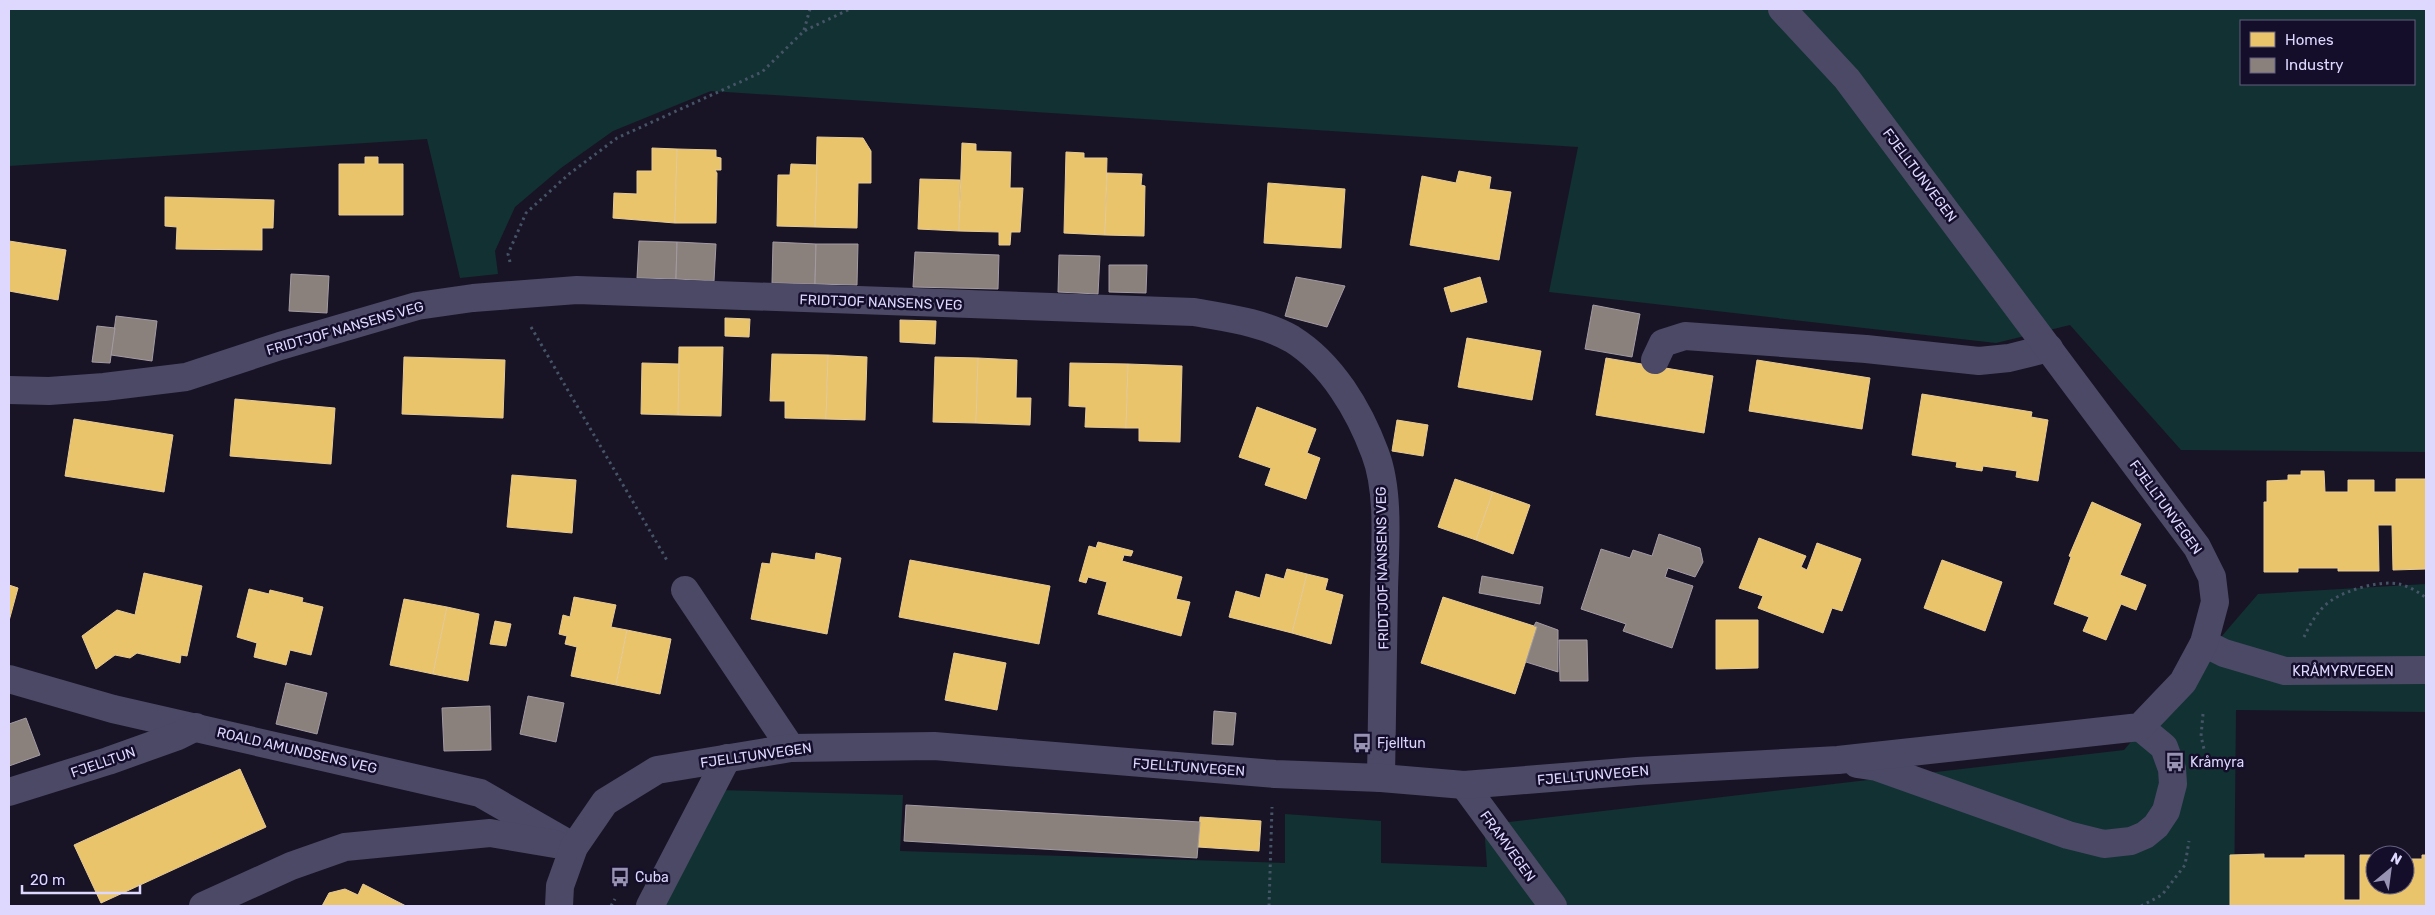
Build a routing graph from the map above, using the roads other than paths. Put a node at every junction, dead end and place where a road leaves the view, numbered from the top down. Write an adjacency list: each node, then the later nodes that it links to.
1 (1782, 9): 2 (street, FJELLTUNVEGEN)
2 (2049, 348): 3 (street); 6 (street, FJELLTUNVEGEN)
3 (1655, 360)
4 (9, 390): 14 (street, FRIDTJOF NANSENS VEG)
5 (684, 590): 11 (street)
6 (2204, 643): 7 (street, KRÅMYRVEGEN); 10 (street, FJELLTUNVEGEN)
7 (2426, 670)
8 (9, 679): 9 (street, ROALD AMUNDSENS VEG)
9 (196, 727): 16 (street, FJELLTUN); 17 (street, ROALD AMUNDSENS VEG)
10 (2140, 727): 13 (street, FJELLTUNVEGEN); 13 (street, FJELLTUNVEGEN)
11 (791, 748): 12 (street, FJELLTUNVEGEN); 14 (street, FJELLTUNVEGEN)
12 (727, 758): 17 (street, FJELLTUNVEGEN); 20 (street)
13 (1838, 760): 15 (street, FJELLTUNVEGEN)
14 (1382, 778): 15 (street, FJELLTUNVEGEN)
15 (1464, 785): 21 (street, FRAMVEGEN)
16 (9, 792)
17 (574, 847): 18 (street); 19 (street, FJELLTUNVEGEN)
18 (203, 906)
19 (559, 906)
20 (650, 906)
21 (1553, 906)

